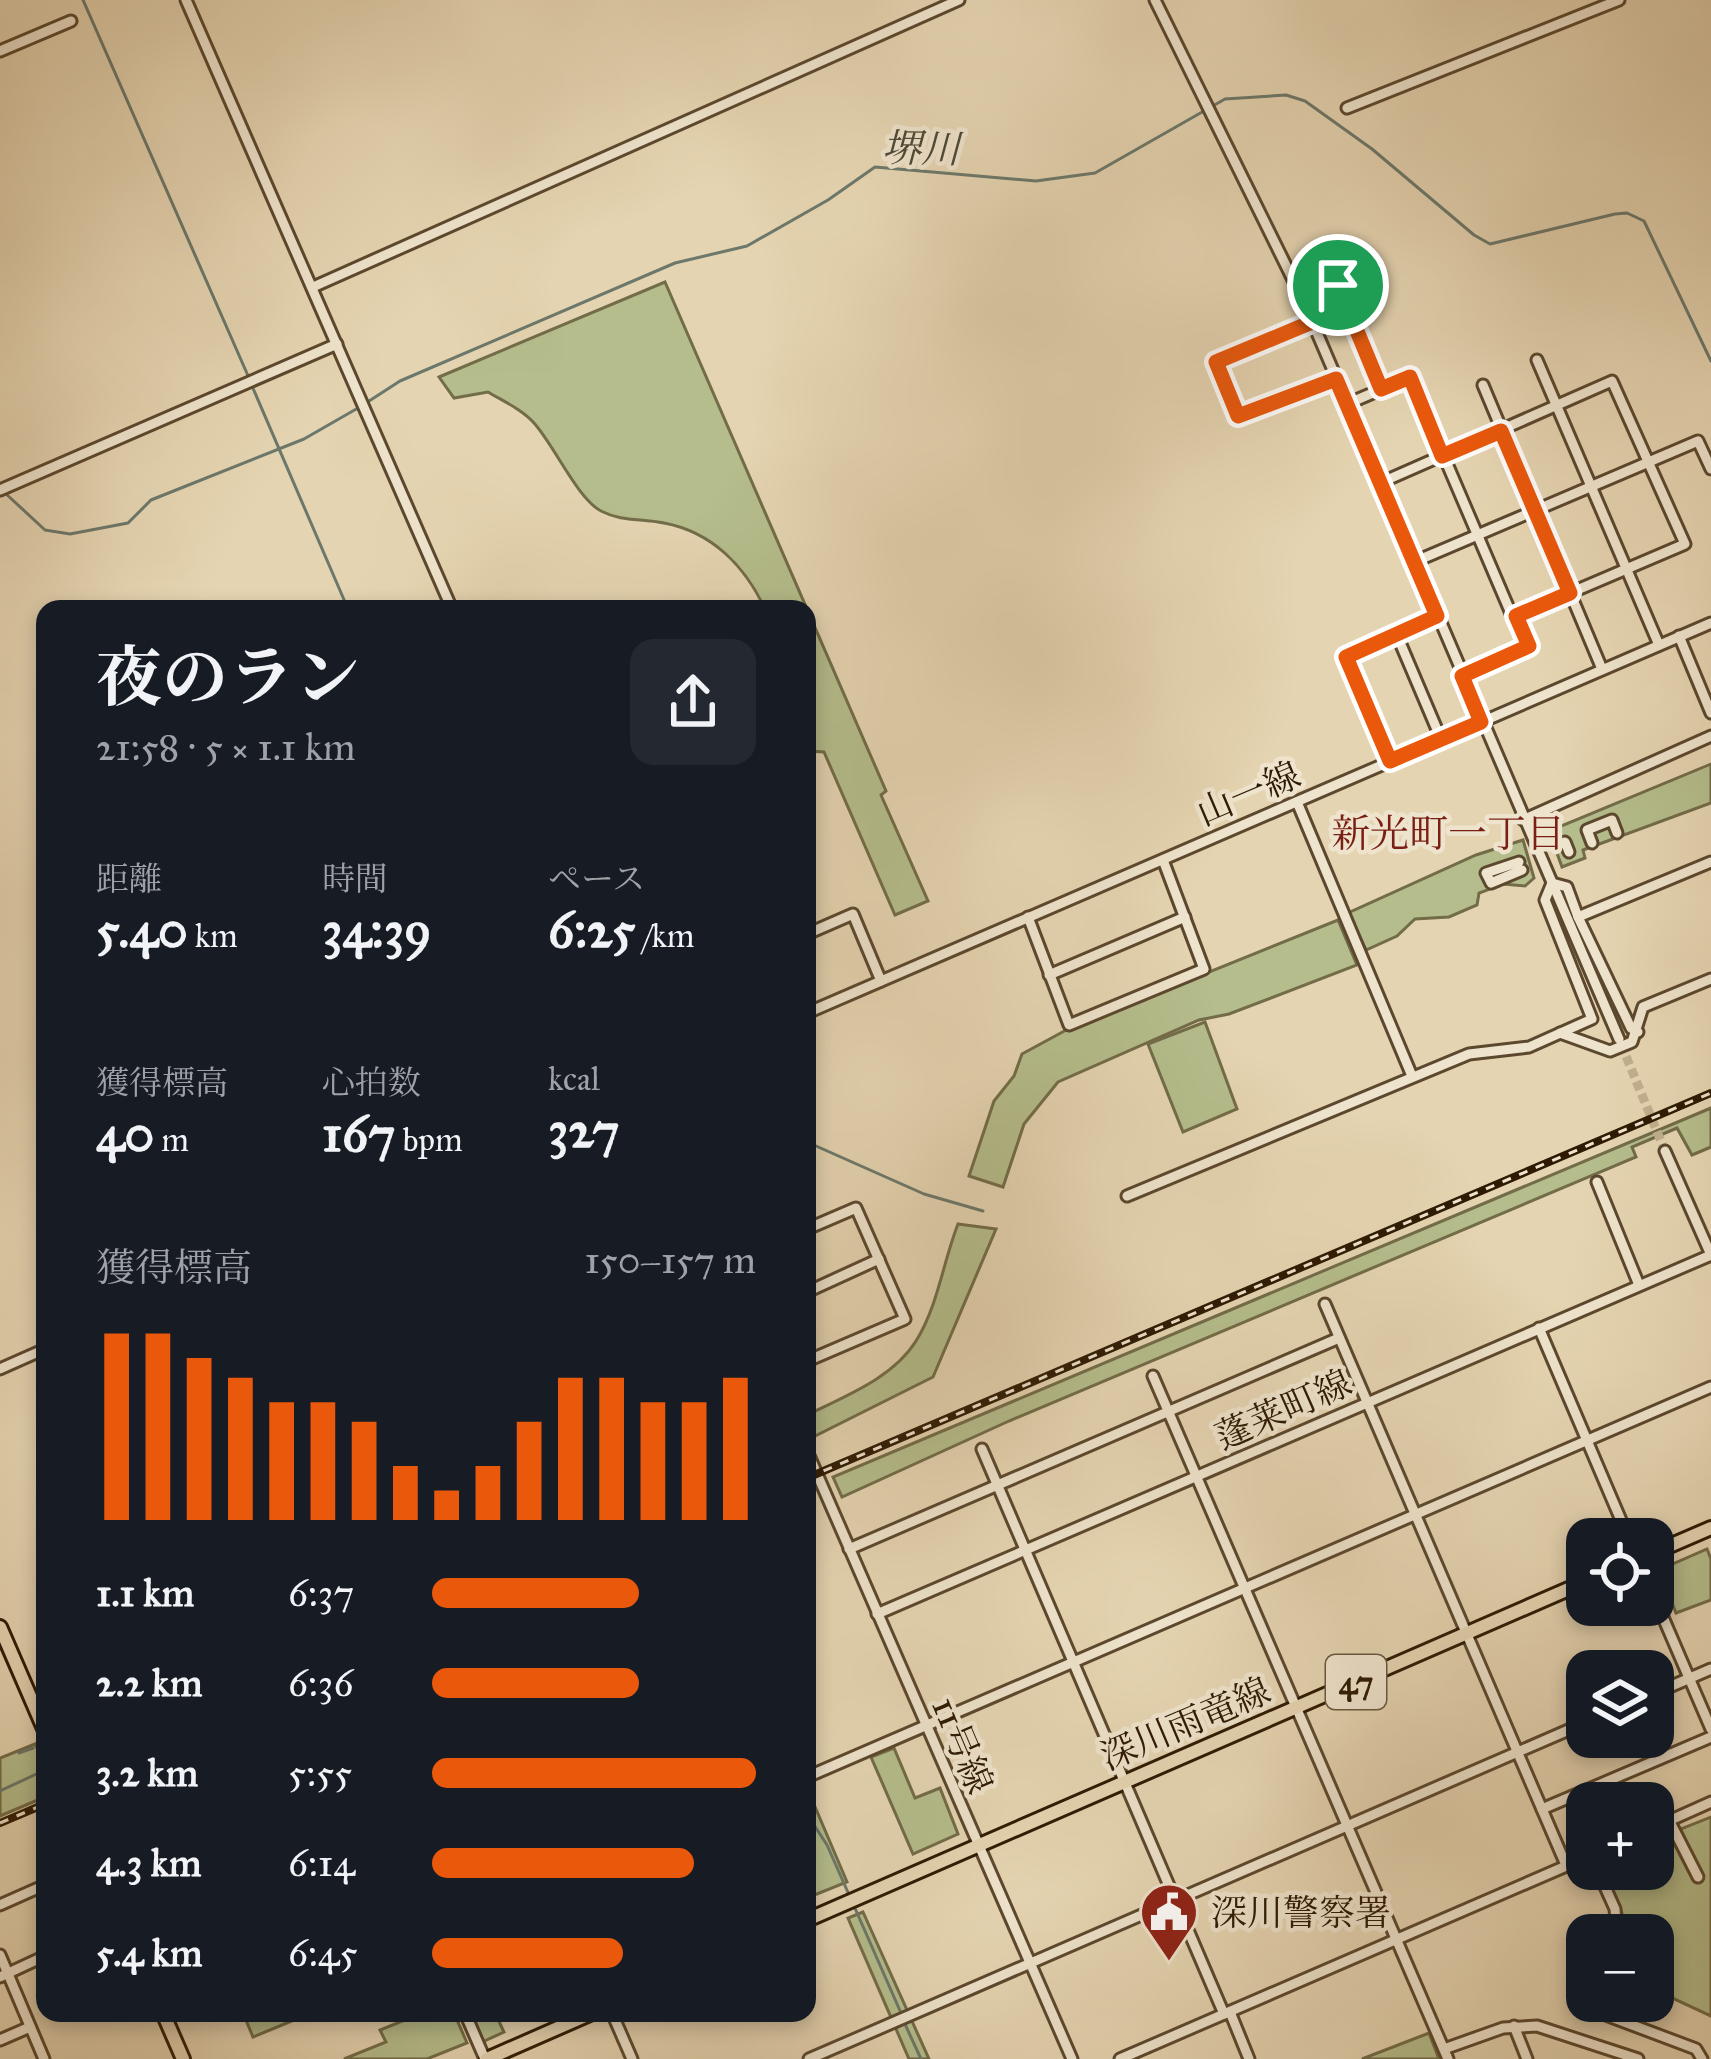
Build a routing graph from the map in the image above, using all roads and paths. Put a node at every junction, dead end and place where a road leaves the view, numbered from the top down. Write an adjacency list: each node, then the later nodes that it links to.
1 (186, 0): 8 (street)
2 (959, 0): 8 (street)
3 (1155, 0): 9 (street)
4 (1619, 0): 7 (street)
5 (71, 21): 6 (street)
6 (0, 51)
7 (1347, 107)
8 (313, 287): 11 (street)
9 (1303, 300): 10 (street); 15 (street)
10 (1312, 322): 13 (street); 13 (street)
11 (337, 344): 24 (street); 30 (street)
12 (1537, 360): 17 (street)
13 (1336, 379): 16 (street)
14 (1483, 385): 18 (street)
15 (1381, 389): 16 (street); 19 (street)
16 (1347, 404): 22 (street)
17 (1558, 406): 18 (street); 20 (street); 23 (street)
18 (1501, 431): 19 (street); 25 (street)
19 (1442, 456): 22 (street); 26 (street)
20 (1647, 463): 21 (street); 23 (street); 28 (street)
21 (1711, 469)
22 (1380, 483): 27 (street)
23 (1592, 487): 25 (street); 28 (street)
24 (0, 490)
25 (1535, 511): 26 (street); 29 (street)
26 (1477, 535): 27 (street); 32 (street)
27 (1414, 562): 31 (street)
28 (1626, 569): 29 (street); 36 (street)
29 (1570, 593): 32 (street); 37 (street)
30 (448, 600)
31 (1437, 616): 34 (street); 38 (street)
32 (1516, 616): 38 (street)
33 (1711, 622): 35 (street, 山一線)
34 (1396, 633): 42 (street); 43 (street)
35 (1679, 636): 36 (street, 山一線); 39 (street)
36 (1659, 645): 37 (street, 山一線)
37 (1602, 669): 40 (street, 山一線)
38 (1462, 676): 40 (street)
39 (1711, 713)
40 (1481, 722): 42 (street, 山一線); 45 (street)
41 (1711, 736): 45 (street)
42 (1441, 739): 43 (street, 山一線)
43 (1390, 761): 44 (street, 山一線)
44 (1297, 802): 50 (street, 山一線); 66 (street)
45 (1523, 820): 52 (street)
46 (1618, 833): 47 (street)
47 (1592, 843)
48 (1557, 845): 49 (street)
49 (1569, 852)
50 (1163, 860): 54 (street, 山一線); 55 (street)
51 (1711, 862): 53 (street)
52 (1552, 884): 53 (street); 61 (street); 64 (street)
53 (1578, 916): 62 (street)
54 (1028, 917): 57 (street); 59 (street, 山一線)
55 (1185, 917): 57 (street); 57 (street)
56 (816, 930): 59 (street)
57 (1049, 975)
58 (1711, 979): 62 (street)
59 (881, 981): 60 (street, 山一線)
60 (816, 1009)
61 (1592, 1019): 63 (street); 65 (street)
62 (1638, 1032): 65 (street)
63 (1560, 1033): 65 (street); 66 (street)
64 (1619, 1039)
65 (1599, 1048)
66 (1412, 1076): 69 (street)
67 (1665, 1150): 71 (street)
68 (1597, 1182): 73 (street)
69 (1127, 1196)
70 (816, 1224): 72 (street)
71 (1711, 1255): 73 (street, 蓬莱町線)
72 (880, 1259): 74 (street); 79 (street)
73 (1639, 1285): 76 (street, 蓬莱町線)
74 (816, 1288)
75 (1325, 1304): 77 (street)
76 (1539, 1328): 83 (street, 蓬莱町線); 85 (street)
77 (1339, 1338): 83 (street); 84 (street)
78 (36, 1353): 80 (street)
79 (816, 1357)
80 (0, 1369)
81 (1153, 1376): 84 (street)
82 (1711, 1387): 85 (street)
83 (1367, 1402): 88 (street, 蓬莱町線); 90 (street)
84 (1168, 1410): 88 (street); 89 (street)
85 (1586, 1441): 90 (street); 91 (street)
86 (982, 1449): 89 (street)
87 (816, 1472): 94 (street, 11号線)
88 (1197, 1476): 95 (street, 蓬莱町線); 96 (street)
89 (997, 1485): 94 (street); 95 (street)
90 (1414, 1514): 96 (street); 101 (street)
91 (1620, 1518)
92 (1711, 1528): 93 (main road)
93 (1674, 1544)
94 (849, 1549): 98 (street, 11号線)
95 (1026, 1550): 98 (street, 蓬莱町線); 102 (street)
96 (1244, 1589): 102 (street); 106 (street)
97 (1566, 1590): 101 (main road, 深川雨竜線 / 47)
98 (878, 1614): 108 (street, 11号線)
99 (1667, 1626): 104 (street)
100 (0, 1627): 107 (main road)
101 (1467, 1633): 106 (main road, 深川雨竜線 / 47); 111 (street)
102 (1074, 1662): 108 (street); 113 (street)
103 (1711, 1669): 104 (street)
104 (1690, 1678): 105 (street); 110 (street)
105 (1674, 1685)
106 (1296, 1708): 113 (main road, 深川雨竜線 / 47); 117 (street)
107 (36, 1710)
108 (926, 1726): 112 (street); 119 (street, 11号線)
109 (1566, 1731): 111 (street)
110 (1711, 1733): 115 (street)
111 (1518, 1752): 115 (street); 117 (street)
112 (816, 1774)
113 (1124, 1781): 119 (main road, 深川雨竜線 / 47); 123 (street)
114 (1711, 1802): 116 (street)
115 (1542, 1809): 120 (street)
116 (1674, 1818)
117 (1347, 1827): 123 (street); 126 (street)
118 (1674, 1830): 121 (street)
119 (976, 1847): 125 (main road, 深川雨竜線 / 47); 129 (street, 11号線)
120 (1566, 1865): 126 (street)
121 (1697, 1877)
122 (36, 1889): 124 (street)
123 (1177, 1901): 129 (street); 131 (street)
124 (0, 1905)
125 (816, 1915)
126 (1396, 1939): 131 (street); 140 (street)
127 (0, 1955): 130 (street)
128 (36, 1961): 130 (street)
129 (1030, 1964): 145 (street); 146 (street, 11号線)
130 (4, 1975): 138 (street)
131 (1227, 2013): 147 (street); 148 (street)
132 (168, 2022): 142 (main road)
133 (469, 2022): 143 (street)
134 (571, 2022): 143 (main road)
135 (616, 2022): 144 (street)
136 (1624, 2022): 151 (street)
137 (1514, 2026): 140 (street); 149 (street); 150 (street)
138 (30, 2027): 139 (street); 141 (street)
139 (0, 2039)
140 (1446, 2054)
141 (44, 2059)
142 (183, 2059)
143 (486, 2059)
144 (632, 2059)
145 (809, 2059)
146 (1072, 2059)
147 (1120, 2059)
148 (1250, 2059)
149 (1527, 2059)
150 (1638, 2059)
151 (1702, 2059)

